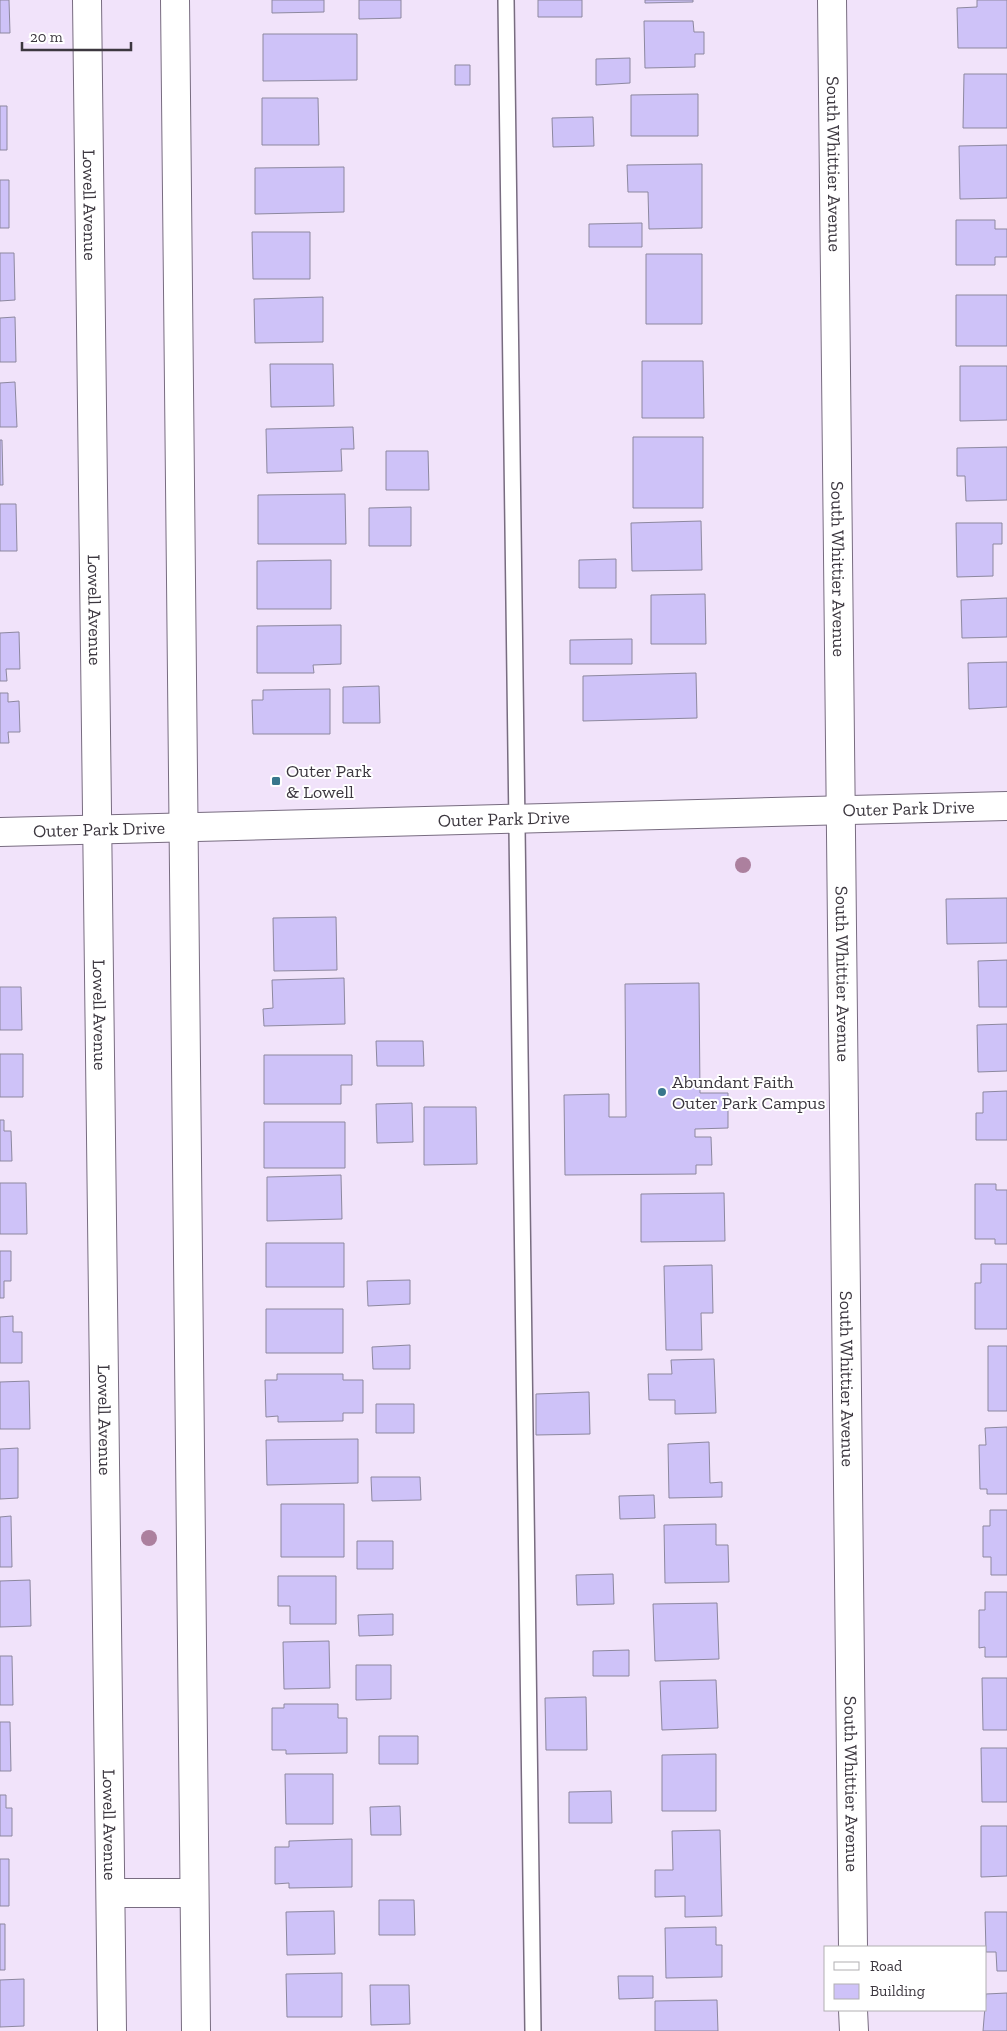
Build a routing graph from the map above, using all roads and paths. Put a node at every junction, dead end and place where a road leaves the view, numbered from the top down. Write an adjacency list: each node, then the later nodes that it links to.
1 (87, 0): 9 (street, Lowell Avenue)
2 (174, 0): 8 (street)
3 (506, 0): 7 (lane)
4 (832, 0): 6 (street, South Whittier Avenue)
5 (1007, 806): 6 (street, Outer Park Drive)
6 (842, 811): 7 (street, Outer Park Drive); 13 (street, South Whittier Avenue)
7 (518, 819): 8 (street, Outer Park Drive); 17 (lane)
8 (183, 827): 9 (street, Outer Park Drive); 12 (street)
9 (98, 829): 10 (street, Outer Park Drive); 11 (street, Lowell Avenue)
10 (0, 832)
11 (110, 1892): 12 (street); 15 (street, Lowell Avenue)
12 (194, 1892): 16 (street)
13 (853, 1946)
14 (854, 2011): 18 (street)
15 (112, 2031)
16 (196, 2031)
17 (533, 2031)
18 (854, 2031)

